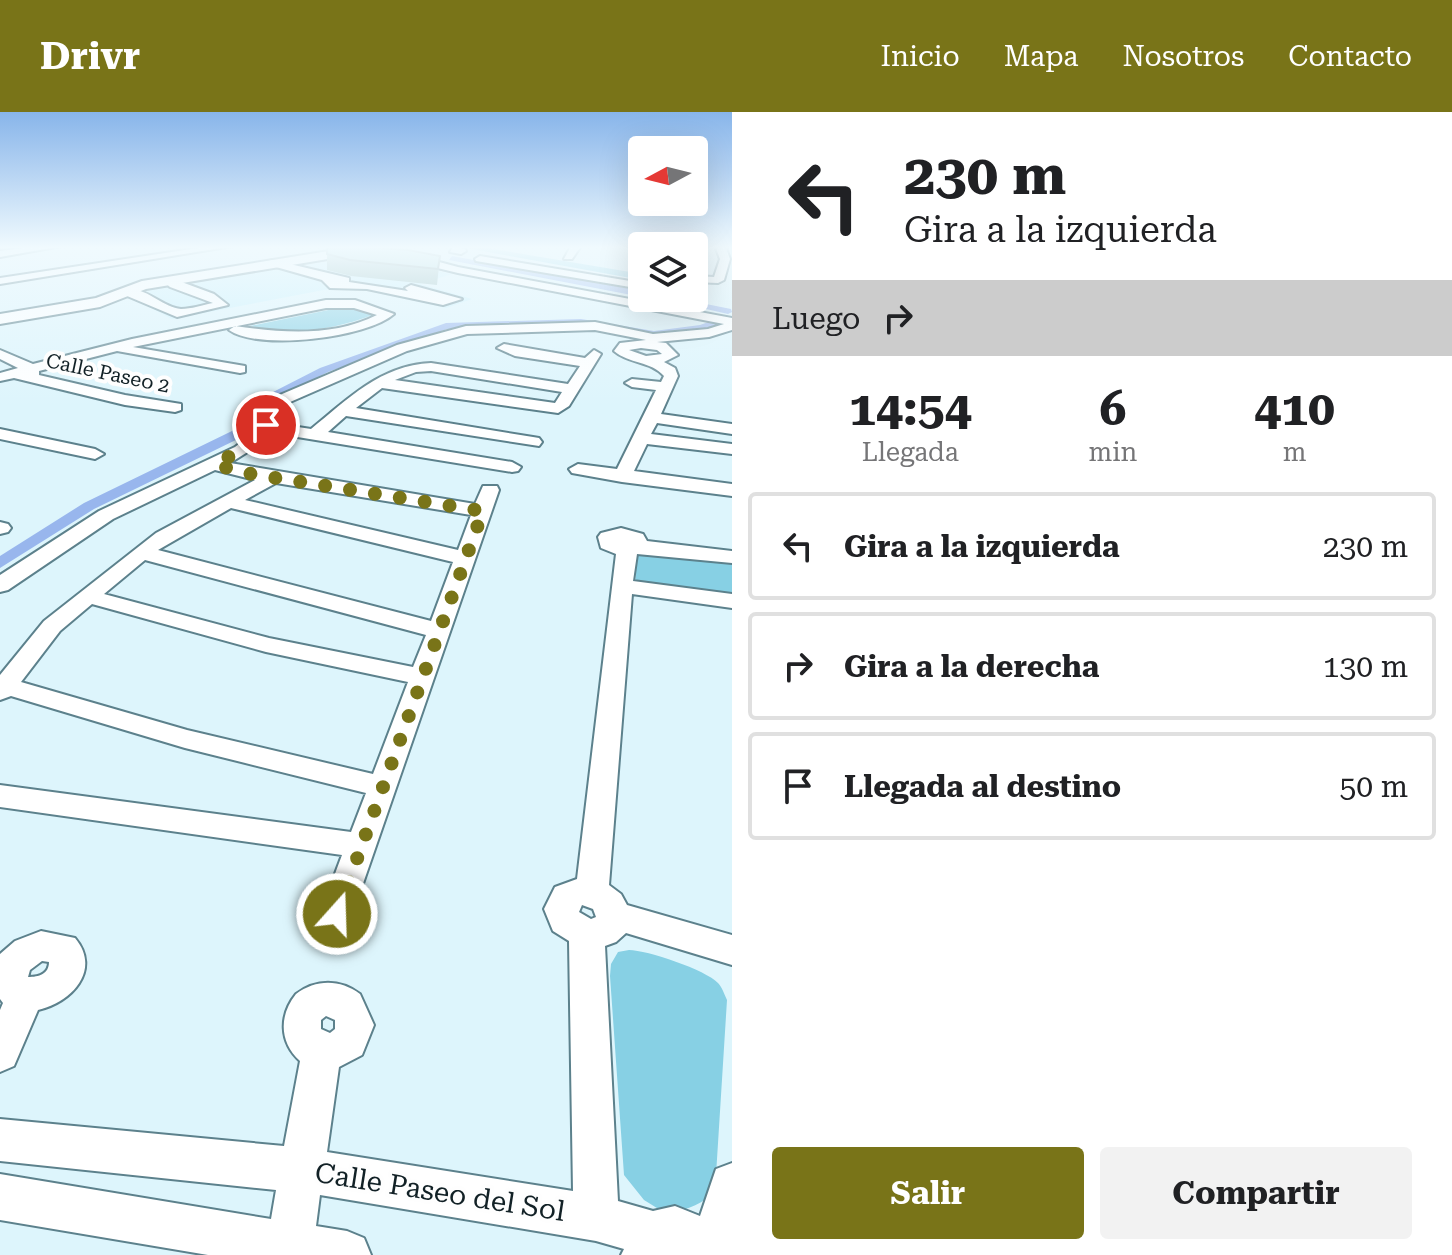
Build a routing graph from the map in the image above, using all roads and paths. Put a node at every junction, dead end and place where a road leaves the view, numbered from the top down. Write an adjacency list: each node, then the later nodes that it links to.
1 (37, 299): 6 (main road)
2 (114, 299): 7 (main road)
3 (147, 299): 4 (street)
4 (211, 299)
5 (605, 299): 8 (street)
6 (0, 305)
7 (0, 319)
8 (727, 326): 12 (street); 32 (street)
9 (214, 327): 9 (street); 10 (street)
10 (111, 341): 15 (street); 16 (street)
11 (623, 351): 12 (street); 14 (street); 21 (street)
12 (664, 352): 14 (street); 24 (street)
13 (0, 354): 16 (street, Calle Paseo 2)
14 (651, 360): 20 (street)
15 (240, 369)
16 (19, 373): 19 (street); 22 (street, Calle Paseo 2)
17 (381, 383): 21 (street); 23 (street); 25 (street)
18 (632, 383): 20 (street)
19 (0, 384)
20 (666, 387): 24 (street)
21 (572, 389): 25 (street)
22 (175, 407)
23 (345, 411): 25 (street); 29 (street)
24 (652, 424): 26 (street); 30 (street); 35 (street)
25 (546, 425): 36 (street)
26 (732, 429)
27 (285, 430): 29 (street)
28 (0, 434): 31 (street)
29 (314, 435): 36 (street)
30 (732, 449)
31 (95, 454)
32 (216, 465): 34 (street); 42 (street)
33 (578, 469): 35 (street)
34 (274, 477): 36 (street); 38 (street)
35 (622, 477): 37 (street)
36 (497, 488): 41 (street)
37 (732, 490)
38 (229, 502): 39 (street); 41 (street)
39 (141, 552): 44 (street); 46 (street)
40 (732, 557): 43 (street, Calle Paseo del Sol)
41 (465, 558): 46 (street)
42 (0, 585)
43 (621, 586): 45 (street); 53 (street, Calle Paseo del Sol)
44 (87, 596): 47 (street); 48 (street)
45 (732, 601)
46 (439, 631): 47 (street)
47 (423, 677): 49 (street)
48 (3, 689): 49 (street)
49 (383, 787): 51 (street)
50 (0, 796): 51 (street)
51 (362, 846): 52 (street)
52 (337, 914)
53 (598, 914): 54 (street); 62 (street, Calle Paseo del Sol)
54 (731, 954)
55 (26, 995): 57 (street)
56 (322, 1050): 59 (street)
57 (0, 1053)
58 (0, 1140): 59 (street, Calle Paseo del Sol)
59 (301, 1170): 62 (street, Calle Paseo del Sol); 64 (street)
60 (732, 1185): 65 (street)
61 (0, 1197): 64 (street)
62 (596, 1218): 63 (street, Calle Paseo del Sol)
63 (650, 1245): 65 (street, Calle Paseo del Sol)
64 (289, 1250): 66 (street)
65 (712, 1254)
66 (347, 1255)

